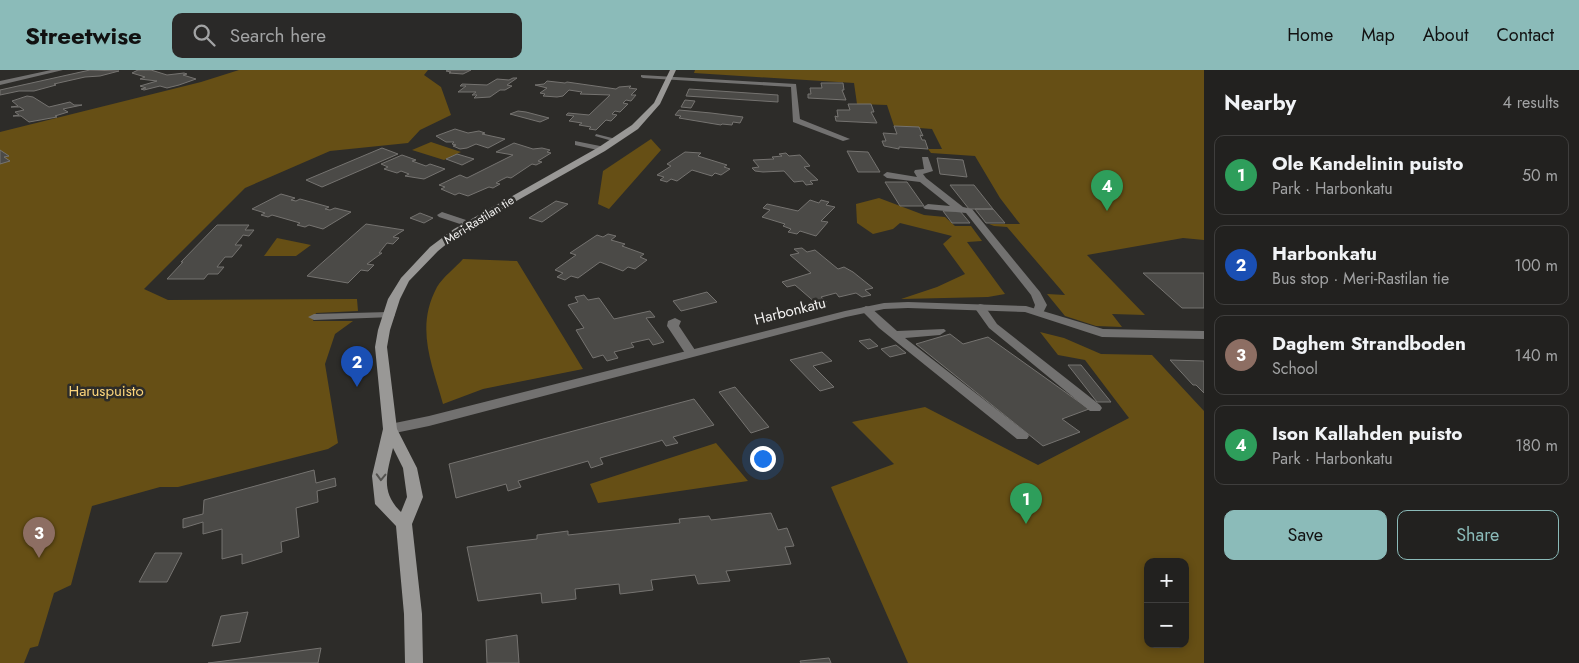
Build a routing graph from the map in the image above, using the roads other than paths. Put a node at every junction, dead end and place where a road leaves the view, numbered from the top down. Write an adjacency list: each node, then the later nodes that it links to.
1 (60, 70): 4 (street)
2 (671, 75): 3 (street); 6 (street); 7 (street, Meri-Rastilan tie)
3 (643, 76)
4 (4, 81)
5 (599, 136): 7 (street)
6 (846, 139)
7 (616, 140): 9 (street, Meri-Rastilan tie)
8 (578, 142): 9 (street)
9 (602, 149): 16 (street, Meri-Rastilan tie)
10 (925, 159): 12 (street)
11 (887, 175): 12 (street)
12 (923, 180): 14 (street)
13 (928, 207): 14 (street)
14 (960, 209): 19 (street)
15 (442, 215): 16 (street)
16 (469, 224): 20 (street, Meri-Rastilan tie)
17 (980, 307): 18 (street, Harbonkatu); 19 (street, Harbonkatu); 27 (street)
18 (866, 309): 25 (street); 26 (street, Harbonkatu)
19 (1039, 312): 24 (street, Harbonkatu)
20 (389, 315): 21 (street); 28 (street, Meri-Rastilan tie)
21 (314, 317)
22 (675, 321): 26 (street)
23 (940, 331): 25 (street)
24 (1204, 335)
25 (896, 336): 29 (street)
26 (690, 354): 28 (street, Harbonkatu)
27 (1094, 408)
28 (390, 429): 30 (street, Meri-Rastilan tie); 30 (street, Meri-Rastilan tie, one-way to 30)
29 (1022, 436)
30 (404, 524): 31 (street, Meri-Rastilan tie)
31 (414, 663)

